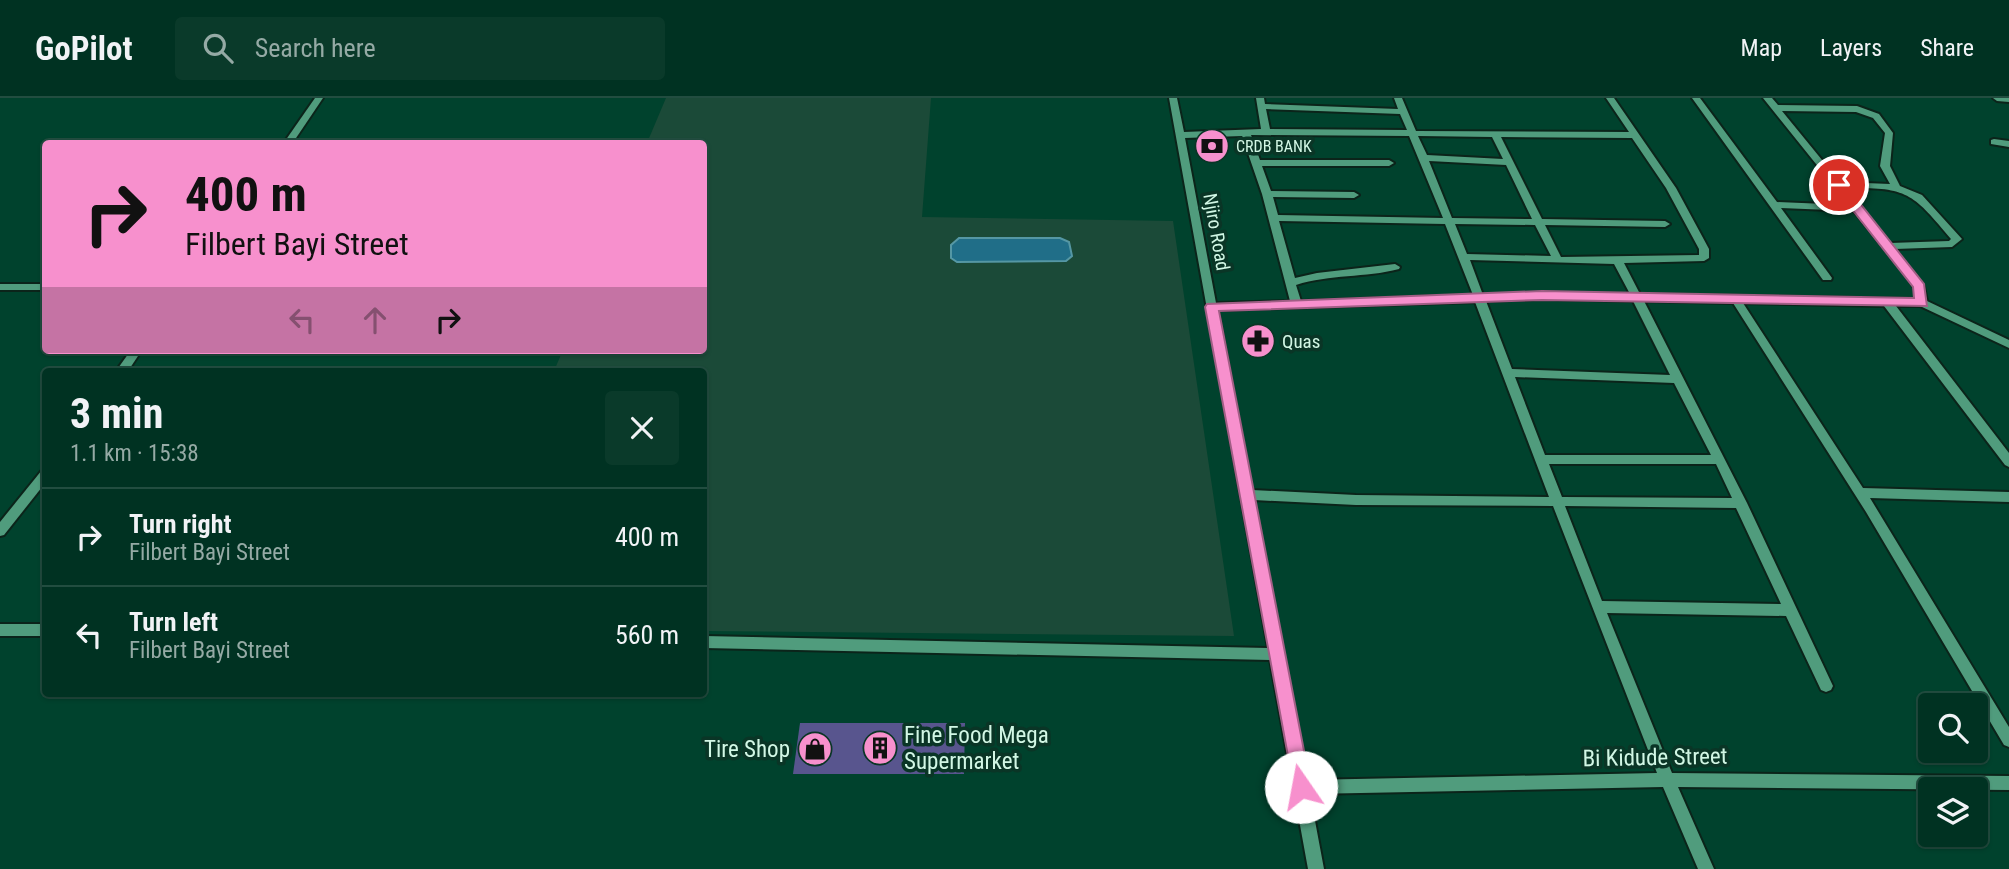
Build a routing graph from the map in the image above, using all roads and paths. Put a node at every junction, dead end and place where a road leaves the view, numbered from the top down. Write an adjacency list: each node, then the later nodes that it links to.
1 (319, 98): 20 (street)
2 (1173, 98): 17 (street, Njiro Road)
3 (1344, 98): 12 (street)
4 (1398, 98): 13 (street)
5 (1610, 98): 19 (street)
6 (1696, 98): 31 (street)
7 (1767, 98): 11 (street)
8 (1997, 98): 9 (street)
9 (2009, 100)
10 (1260, 102): 12 (street); 15 (street)
11 (1775, 108): 27 (street); 28 (street)
12 (1347, 109): 13 (street)
13 (1404, 111): 16 (street)
14 (1245, 132): 15 (street); 17 (street); 25 (street)
15 (1266, 132): 16 (street)
16 (1412, 133): 18 (street); 23 (street)
17 (1180, 135): 52 (street, Njiro Road)
18 (1496, 135): 19 (street); 24 (street)
19 (1633, 135): 40 (street)
20 (290, 140)
21 (1994, 142): 22 (street)
22 (2009, 144)
23 (1422, 158): 24 (street); 34 (street)
24 (1507, 162): 35 (street)
25 (1257, 163): 26 (street); 29 (street)
26 (1389, 163)
27 (1839, 185): 28 (street); 32 (street)
28 (1896, 186): 37 (street)
29 (1267, 194): 30 (street); 33 (street)
30 (1353, 195)
31 (1775, 205): 32 (street); 42 (street)
32 (1856, 208): 37 (street)
33 (1273, 218): 34 (street); 43 (street)
34 (1447, 219): 35 (street); 38 (street)
35 (1536, 221): 36 (street); 39 (street)
36 (1665, 224)
37 (1886, 246): 51 (street)
38 (1462, 257): 39 (street); 46 (street)
39 (1558, 259): 40 (street)
40 (1618, 261): 47 (street)
41 (1395, 267): 43 (street)
42 (1827, 278)
43 (1290, 283): 49 (street)
44 (0, 287): 45 (street)
45 (42, 287)
46 (1477, 297): 47 (street); 49 (street); 54 (street)
47 (1637, 297): 48 (street); 55 (street)
48 (1736, 300): 50 (street); 60 (street)
49 (1296, 302): 52 (street)
50 (1886, 302): 51 (street); 58 (street)
51 (1922, 303): 53 (street)
52 (1212, 307): 61 (street, Njiro Road)
53 (2009, 344)
54 (1508, 373): 55 (street); 56 (street)
55 (1678, 379): 57 (street)
56 (1542, 458): 57 (street); 63 (street)
57 (1720, 460): 64 (street)
58 (2009, 463)
59 (42, 477): 65 (street)
60 (1860, 493): 62 (street); 73 (street)
61 (1248, 495): 63 (street); 71 (street, Njiro Road)
62 (2009, 497)
63 (1558, 503): 64 (street); 66 (street)
64 (1741, 503): 67 (street)
65 (0, 531)
66 (1599, 607): 67 (street); 74 (street)
67 (1791, 610): 72 (street)
68 (0, 630): 69 (street)
69 (42, 630)
70 (707, 642): 71 (street)
71 (1276, 654): 76 (street, Njiro Road)
72 (1826, 686)
73 (2009, 740)
74 (1667, 780): 75 (street, Bi Kidude Street); 76 (street, Bi Kidude Street); 78 (street)
75 (2009, 783)
76 (1301, 787): 77 (street, Njiro Road)
77 (1316, 869)
78 (1706, 869)

